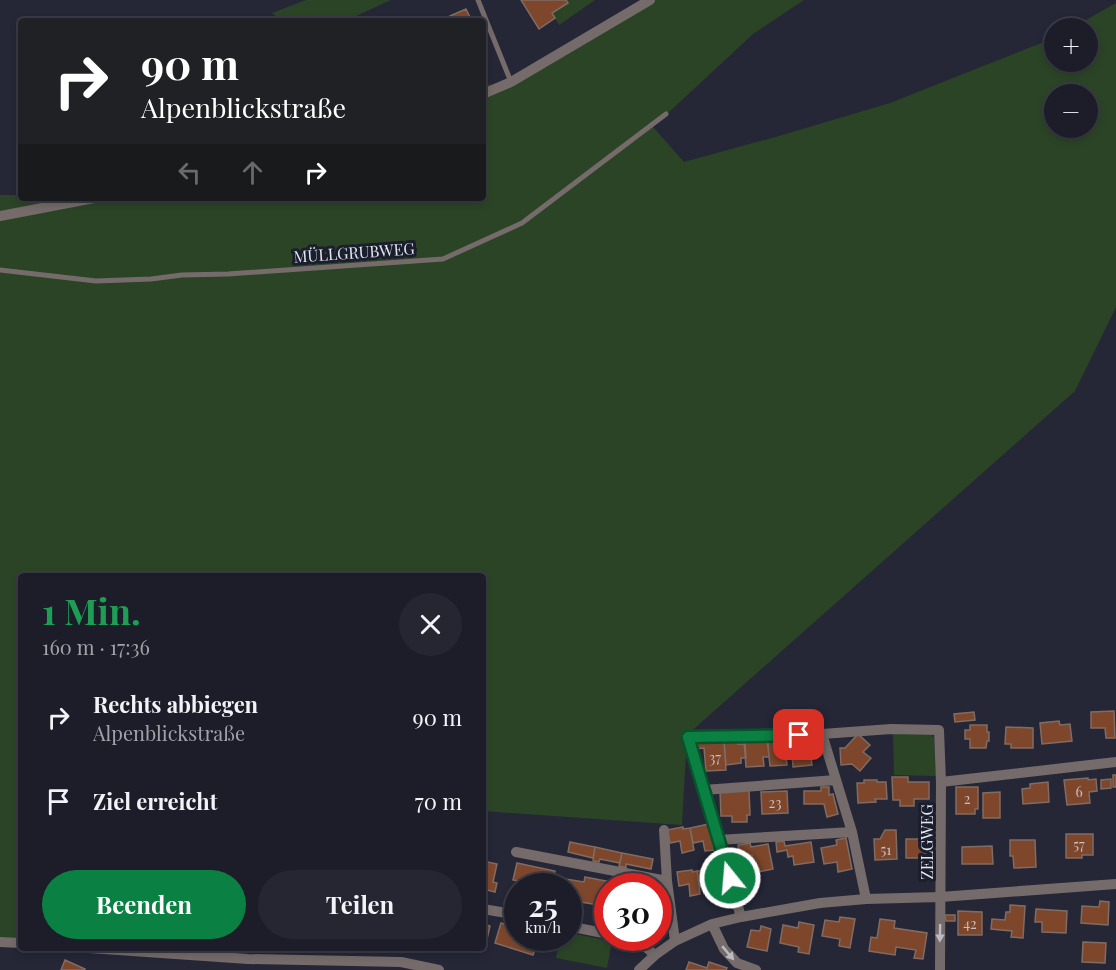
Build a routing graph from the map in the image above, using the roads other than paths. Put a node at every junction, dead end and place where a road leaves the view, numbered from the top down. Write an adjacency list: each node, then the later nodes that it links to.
1 (478, 0): 3 (lane)
2 (650, 0): 5 (street)
3 (485, 18)
4 (486, 20): 5 (lane)
5 (511, 82): 6 (street)
6 (486, 93)
7 (666, 114): 10 (lane, MÜLLGRUBWEG)
8 (78, 201): 9 (street)
9 (0, 216)
10 (0, 270)
11 (822, 734): 13 (street); 14 (street); 15 (street)
12 (1116, 762): 14 (street, ZELGWEG)
13 (836, 780): 15 (street); 17 (street)
14 (941, 782): 23 (street, ZELGWEG)
15 (704, 789): 18 (street)
16 (664, 830): 21 (street)
17 (852, 832): 18 (street); 24 (street)
18 (718, 840): 27 (street)
19 (516, 852): 20 (street)
20 (625, 873)
21 (667, 873)
22 (1116, 884): 23 (street)
23 (940, 897): 24 (street); 40 (street, ZELGWEG, one-way to 40)
24 (866, 899): 27 (street)
25 (486, 910): 26 (street)
26 (504, 913)
27 (741, 917): 29 (street)
28 (672, 918): 30 (street)
29 (712, 924): 30 (street); 39 (street, one-way to 39)
30 (675, 941): 36 (street)
31 (0, 942): 32 (street)
32 (18, 943)
33 (186, 951): 35 (street)
34 (650, 951): 36 (street)
35 (250, 953): 37 (street)
36 (655, 956): 38 (street)
37 (439, 970)
38 (639, 970)
39 (756, 970)
40 (940, 970)

